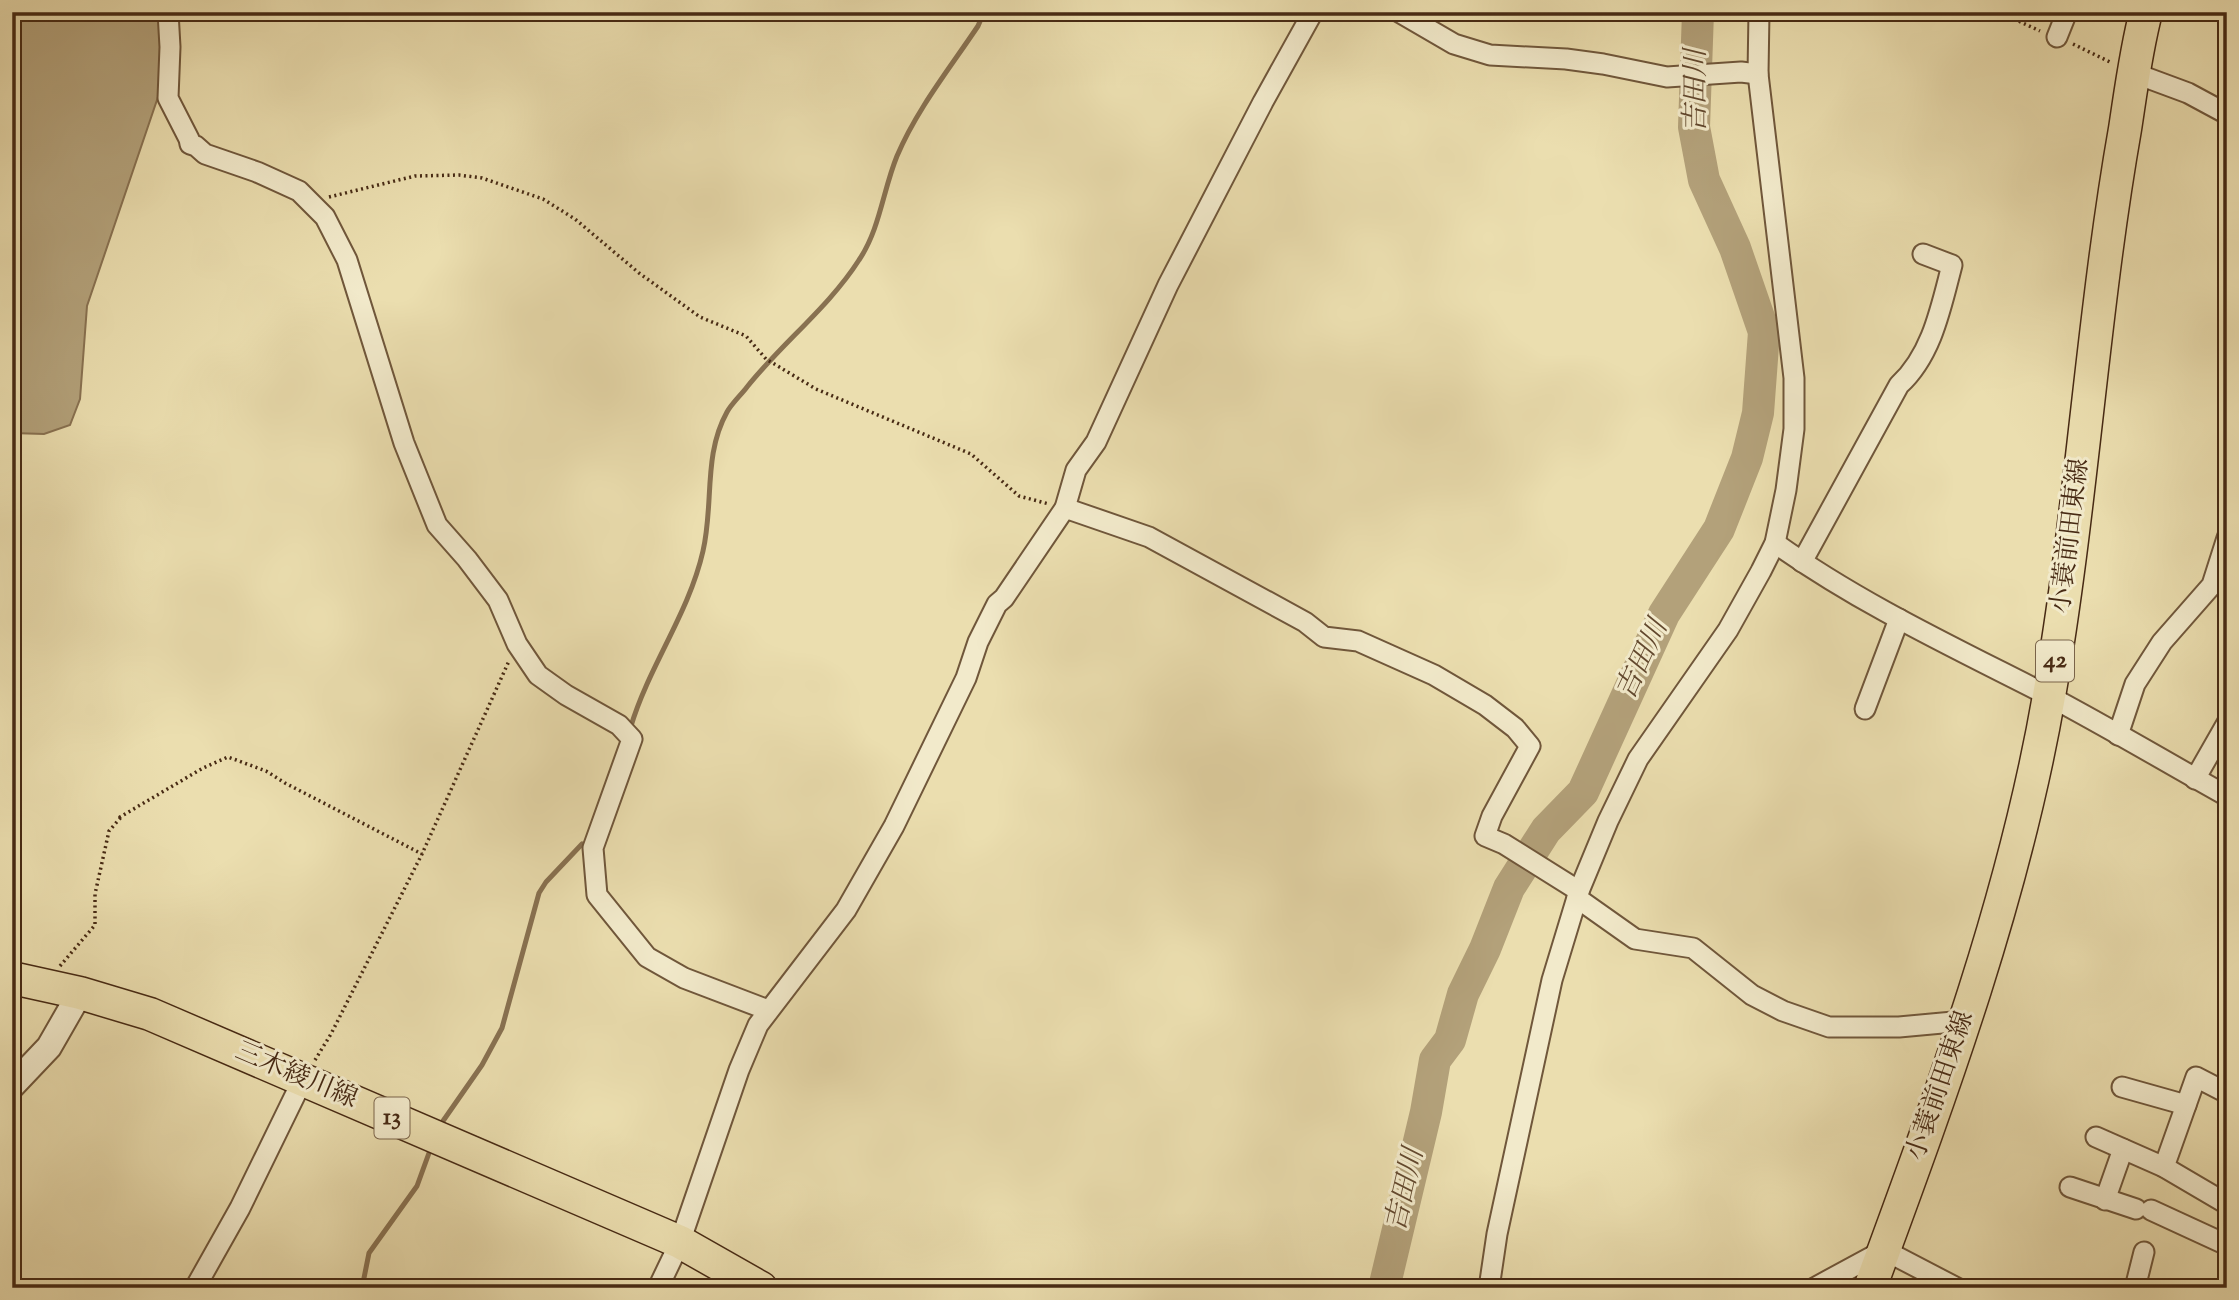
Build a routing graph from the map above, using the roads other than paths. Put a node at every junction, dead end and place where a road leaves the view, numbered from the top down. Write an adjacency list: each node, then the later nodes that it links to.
1 (167, 12): 26 (street)
2 (1313, 12): 12 (street)
3 (1399, 12): 8 (street)
4 (1759, 12): 8 (street)
5 (2067, 12): 7 (street)
6 (2146, 12): 9 (main road, 小蓑前田東線 / 42)
7 (2057, 37)
8 (1750, 73): 14 (street)
9 (2134, 73): 10 (street); 17 (main road, 小蓑前田東線 / 42)
10 (2227, 114)
11 (1923, 254): 15 (street)
12 (1065, 508): 23 (street); 26 (street)
13 (2227, 538): 20 (street)
14 (1774, 543): 15 (street); 23 (street)
15 (1802, 562): 16 (street)
16 (1899, 619): 17 (street); 18 (street)
17 (2049, 697): 20 (street); 27 (main road, 小蓑前田東線 / 42)
18 (1865, 709)
19 (2227, 723): 21 (street)
20 (2118, 735): 21 (street)
21 (2195, 779): 22 (street)
22 (2227, 796)
23 (1578, 895): 27 (street); 46 (street)
24 (12, 978): 25 (main road, 三木綾川線 / 13)
25 (80, 993): 28 (main road, 三木綾川線 / 13); 29 (street)
26 (768, 1010): 39 (street)
27 (1965, 1021): 41 (main road, 小蓑前田東線 / 42)
28 (303, 1079): 39 (main road, 三木綾川線 / 13); 43 (street)
29 (12, 1086)
30 (2122, 1087): 32 (street)
31 (2226, 1092): 32 (street)
32 (2186, 1105): 35 (street)
33 (2096, 1137): 34 (street)
34 (2123, 1149): 35 (street); 37 (street)
35 (2164, 1167): 38 (street)
36 (2070, 1187): 37 (street)
37 (2105, 1199): 40 (street)
38 (2227, 1204)
39 (680, 1242): 44 (street); 45 (main road, 三木綾川線 / 13)
40 (2227, 1245)
41 (1884, 1250): 47 (street); 48 (main road, 小蓑前田東線 / 42); 49 (street)
42 (2144, 1252): 50 (street)
43 (195, 1288)
44 (658, 1288)
45 (761, 1288)
46 (1489, 1288)
47 (1814, 1288)
48 (1870, 1288)
49 (1957, 1288)
50 (2135, 1288)

